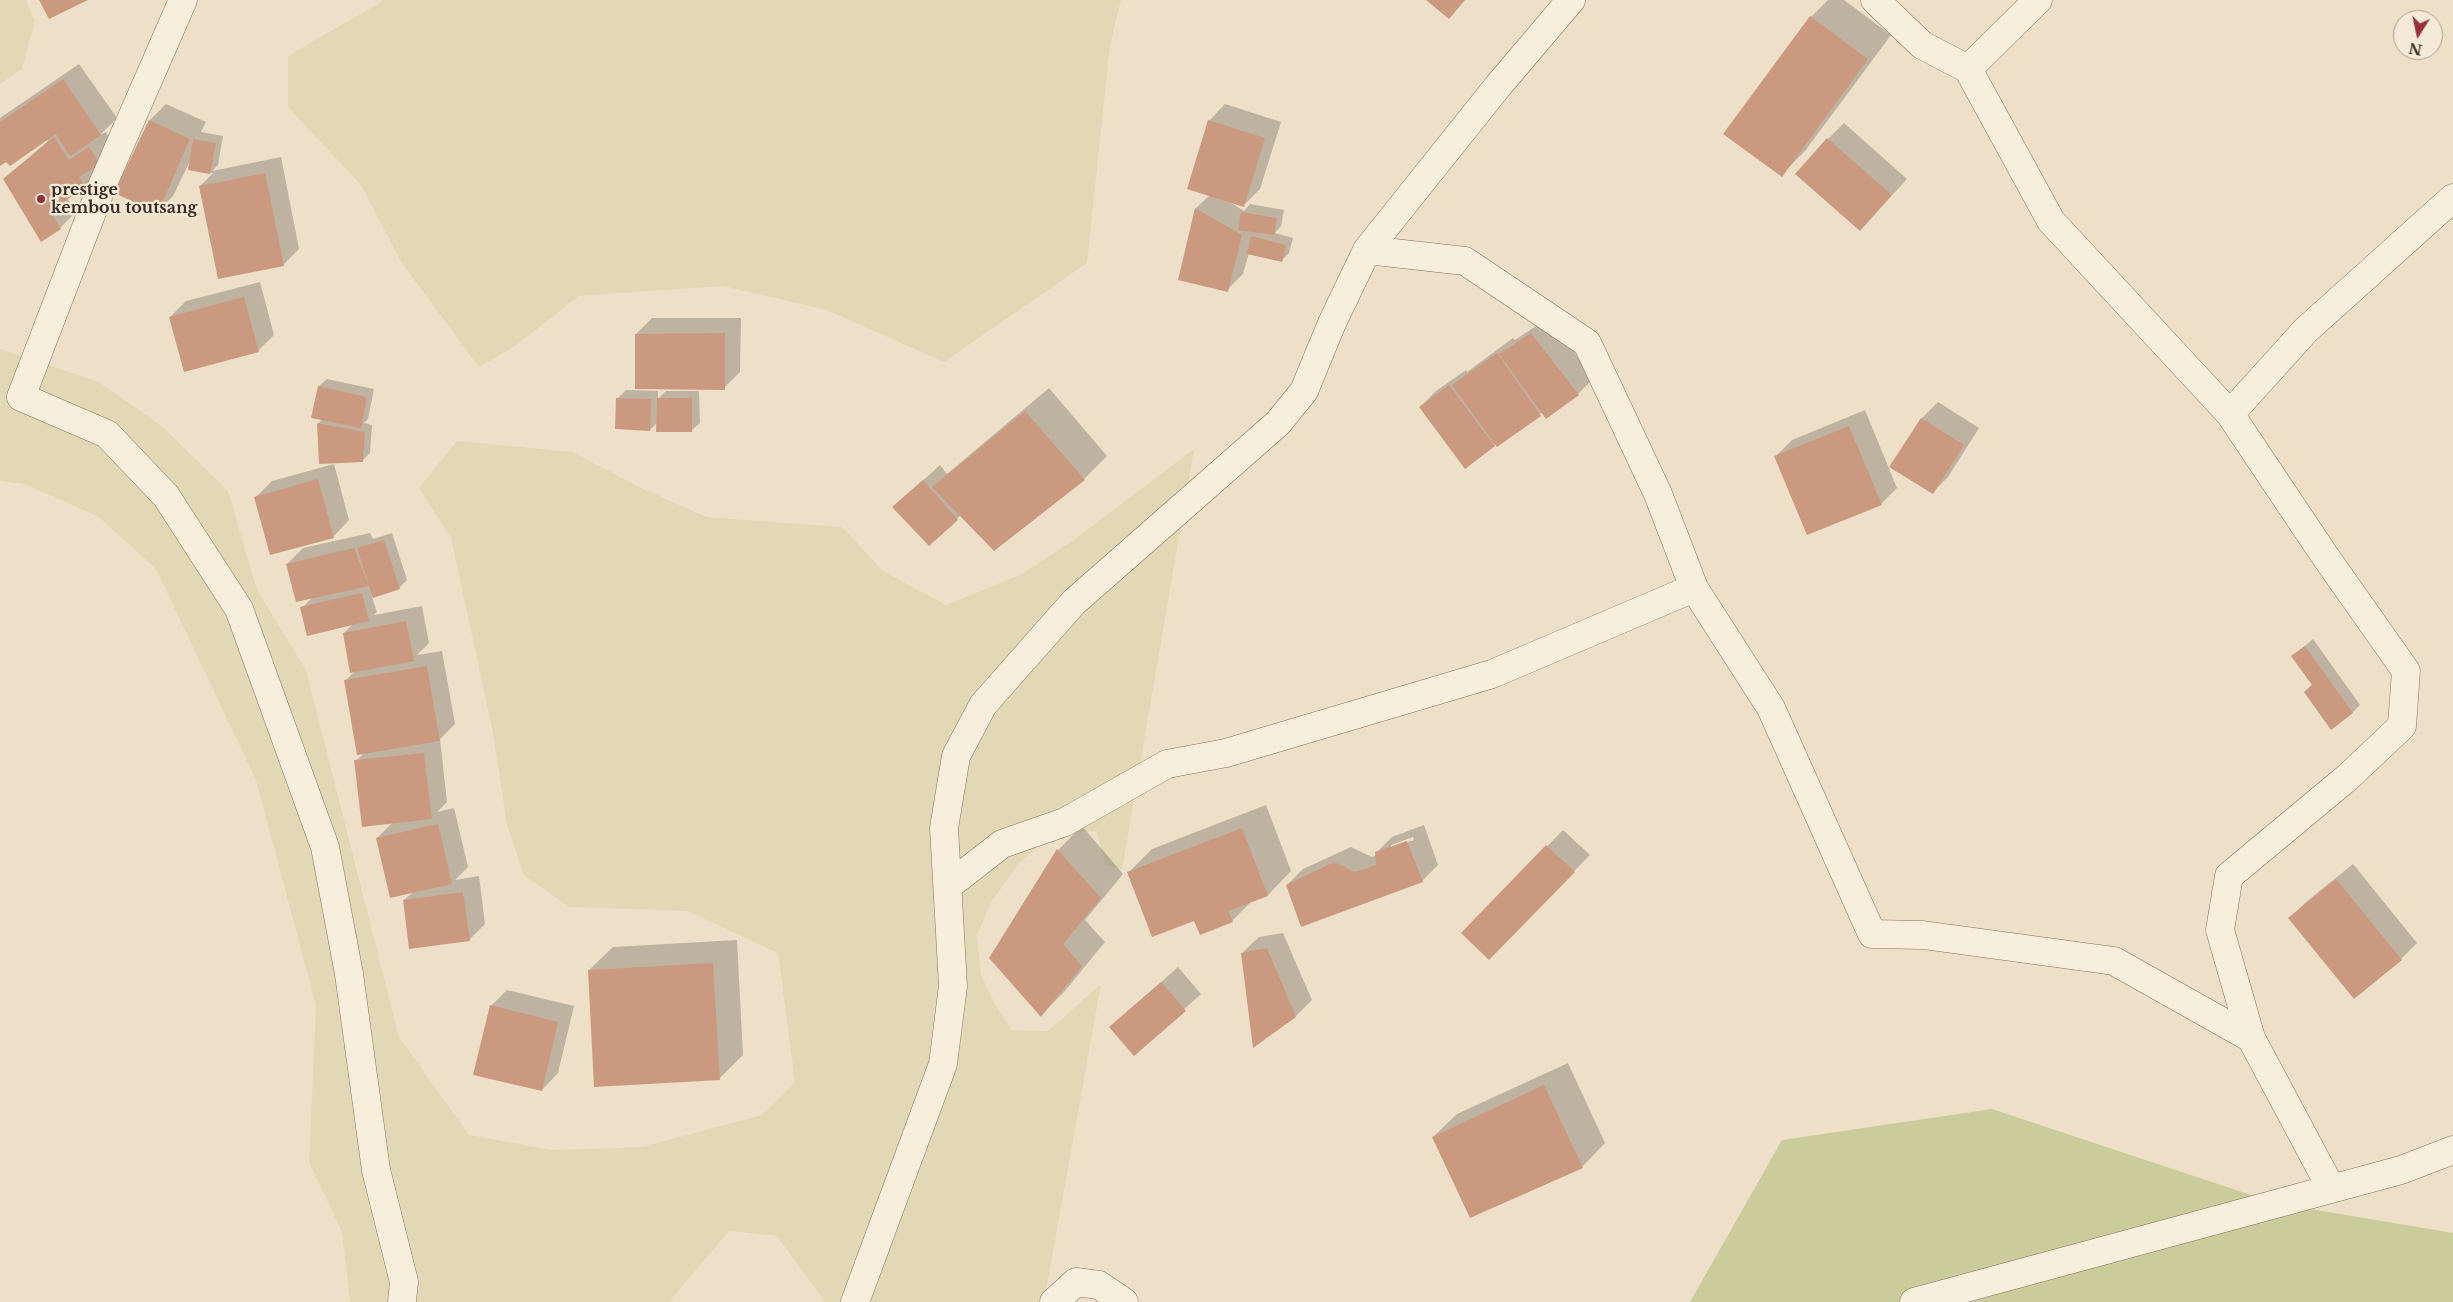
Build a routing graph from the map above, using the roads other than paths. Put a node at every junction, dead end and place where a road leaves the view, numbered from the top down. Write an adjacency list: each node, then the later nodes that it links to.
1 (183, 0): 8 (street)
2 (1571, 0): 7 (street)
3 (1875, 0): 5 (street)
4 (2038, 0): 5 (street)
5 (1968, 70): 9 (street)
6 (2453, 198): 9 (street)
7 (1367, 250): 10 (street); 11 (street)
8 (11, 401): 15 (street)
9 (2230, 414): 12 (street)
10 (1694, 588): 11 (street); 12 (street)
11 (948, 886): 16 (street)
12 (2251, 1038): 14 (street)
13 (2453, 1150): 14 (street)
14 (2331, 1188): 19 (street)
15 (402, 1302)
16 (855, 1302)
17 (1054, 1302): 18 (street)
18 (1124, 1302)
19 (1914, 1302)

